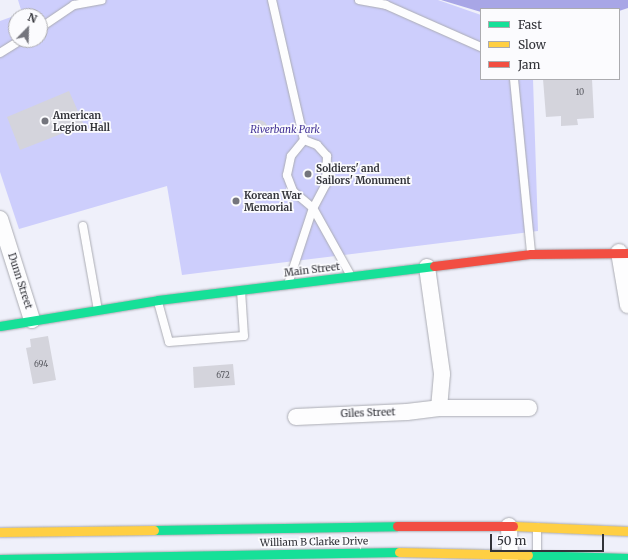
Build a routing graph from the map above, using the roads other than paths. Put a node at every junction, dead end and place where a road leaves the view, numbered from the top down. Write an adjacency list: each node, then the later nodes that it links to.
1 (102, 0): 4 (lane)
2 (272, 0): 7 (lane)
3 (359, 0): 5 (lane)
4 (48, 23)
5 (480, 47)
6 (514, 80): 12 (lane)
7 (304, 140): 8 (lane); 8 (lane)
8 (313, 208): 14 (lane); 15 (lane)
9 (0, 219): 20 (street, Dunn Street)
10 (83, 226): 19 (lane)
11 (623, 252): 12 (main road, Main Street); 18 (street)
12 (532, 254): 13 (main road, Main Street)
13 (427, 266): 14 (main road, Main Street); 22 (street)
14 (351, 276): 15 (main road, Main Street)
15 (289, 284): 16 (main road, Main Street)
16 (241, 290): 17 (main road, Main Street); 17 (lane)
17 (158, 300): 19 (main road, Main Street)
18 (628, 305)
19 (98, 310): 20 (main road, Main Street)
20 (32, 320): 21 (main road, Main Street)
21 (0, 326)
22 (439, 408): 23 (street, Giles Street); 24 (street, Giles Street)
23 (529, 408)
24 (296, 417)
25 (509, 526): 26 (main road, William B Clarke Drive); 28 (main road, William B Clarke Drive); 29 (street)
26 (537, 527): 27 (main road, William B Clarke Drive); 30 (lane)
27 (628, 531)
28 (0, 532)
29 (510, 557): 30 (main road, William B Clarke Drive); 32 (main road, William B Clarke Drive)
30 (537, 557): 31 (main road, William B Clarke Drive)
31 (628, 558)
32 (0, 559)

